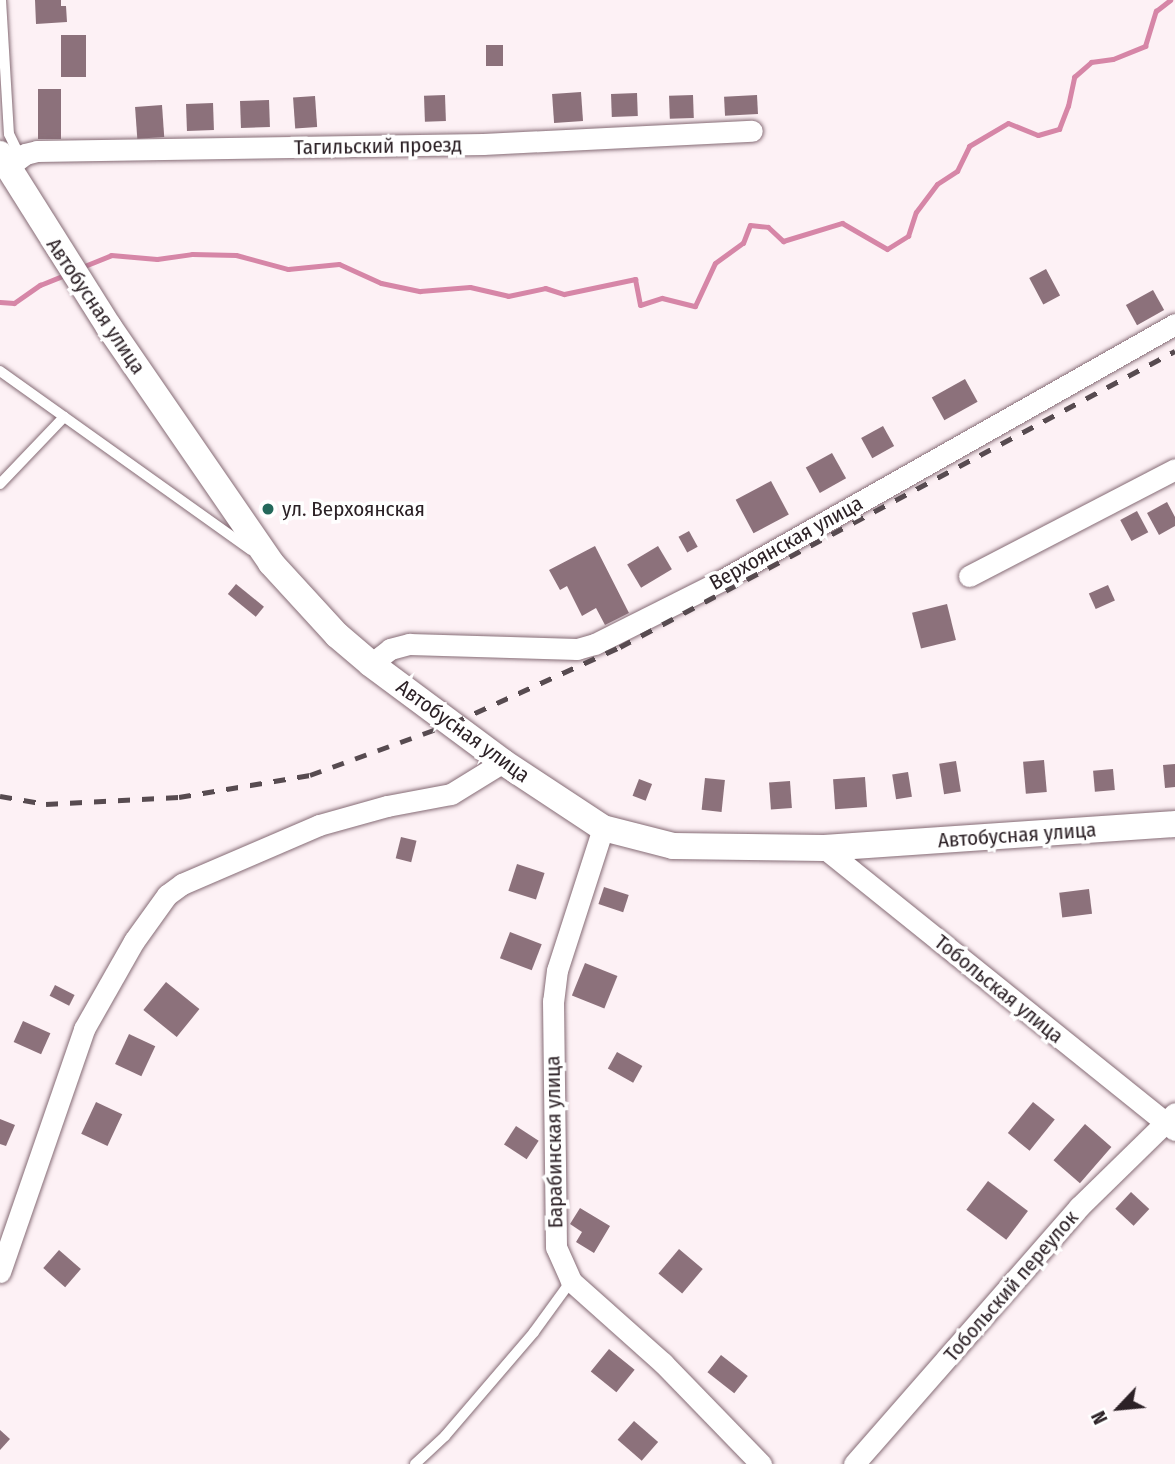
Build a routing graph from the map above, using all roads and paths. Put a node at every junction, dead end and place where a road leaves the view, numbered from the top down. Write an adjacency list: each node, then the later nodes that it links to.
1 (1, 0): 3 (lane)
2 (752, 131): 3 (street, Тагильский проезд)
3 (9, 160): 9 (street, Автобусная улица)
4 (1175, 324): 11 (street, Верхоянская улица)
5 (0, 371): 6 (lane)
6 (64, 417): 8 (lane); 9 (lane)
7 (1175, 469): 10 (street)
8 (0, 484)
9 (271, 563): 11 (street, Автобусная улица)
10 (969, 576)
11 (371, 664): 12 (street, Автобусная улица)
12 (503, 762): 14 (street, Автобусная улица); 17 (street)
13 (1175, 824): 15 (street, Автобусная улица)
14 (603, 828): 15 (street, Автобусная улица); 18 (street, Барабинская улица)
15 (824, 848): 16 (street, Тобольская улица)
16 (1172, 1122): 21 (street, Тобольский переулок)
17 (0, 1272)
18 (571, 1281): 19 (lane); 20 (street, Барабинская улица)
19 (415, 1464)
20 (761, 1464)
21 (854, 1464)

